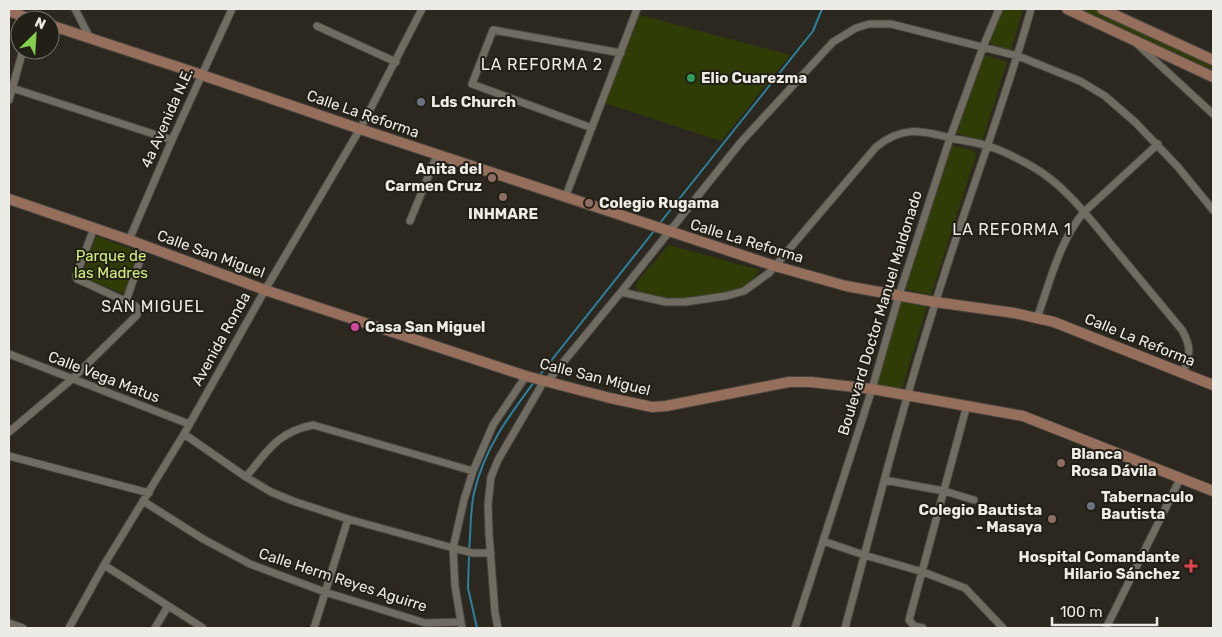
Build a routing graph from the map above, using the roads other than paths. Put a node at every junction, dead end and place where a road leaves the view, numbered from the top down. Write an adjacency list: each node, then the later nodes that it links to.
1 (75, 9): 11 (street)
2 (232, 9): 19 (street, 4a Avenida N.E.)
3 (422, 9): 18 (street, Avenida Ronda)
4 (637, 9): 14 (street)
5 (999, 9): 13 (street, Boulevard Doctor Manuel Maldonado)
6 (1031, 9): 15 (street)
7 (1067, 9): 12 (street)
8 (1102, 9): 17 (street)
9 (317, 26): 18 (street)
10 (60, 28): 11 (street, Calle La Reforma)
11 (90, 38): 19 (street, Calle La Reforma)
12 (1132, 38): 20 (street); 23 (street)
13 (983, 47): 15 (street); 26 (street, Boulevard Doctor Manuel Maldonado); 37 (street)
14 (621, 52): 24 (street); 24 (street)
15 (1018, 56): 28 (street); 29 (street)
16 (19, 60): 21 (street)
17 (1213, 60)
18 (396, 62): 25 (street, Avenida Ronda)
19 (202, 74): 25 (street, Calle La Reforma); 27 (street, 4a Avenida N.E.)
20 (1213, 77)
21 (10, 87): 22 (street); 27 (street)
22 (9, 100)
23 (1213, 114)
24 (592, 128): 31 (street)
25 (360, 129): 30 (street, Calle La Reforma); 41 (street, Avenida Ronda)
26 (950, 138): 29 (street); 40 (street); 43 (street, Boulevard Doctor Manuel Maldonado)
27 (172, 140): 38 (street, 4a Avenida N.E.)
28 (1158, 144): 33 (street); 34 (street)
29 (987, 146): 34 (street); 45 (street)
30 (437, 155): 31 (street, Calle La Reforma); 35 (street)
31 (565, 198): 37 (street, Calle La Reforma)
32 (9, 199): 36 (street, Calle San Miguel)
33 (1213, 210)
34 (1084, 212): 46 (street); 48 (street)
35 (410, 221)
36 (94, 228): 38 (street, Calle San Miguel); 44 (street)
37 (667, 232): 40 (street, Calle La Reforma); 42 (street)
38 (129, 240): 39 (street, Calle San Miguel)
39 (144, 246): 41 (street, Calle San Miguel); 44 (street)
40 (775, 266): 42 (street); 43 (street, Calle La Reforma)
41 (265, 290): 49 (street, Calle San Miguel); 56 (street, Avenida Ronda)
42 (621, 292): 51 (street)
43 (899, 295): 45 (street, Calle La Reforma); 53 (street, Boulevard Doctor Manuel Maldonado)
44 (126, 301): 50 (street)
45 (935, 302): 46 (street, Calle La Reforma); 54 (street)
46 (1037, 318): 48 (street, Calle La Reforma)
47 (9, 354): 50 (street, Calle Vega Matus)
48 (1182, 373): 52 (street, Calle La Reforma)
49 (528, 376): 51 (street, Calle San Miguel); 60 (street)
50 (72, 379): 56 (street, Calle Vega Matus); 57 (street)
51 (544, 381): 53 (street, Calle San Miguel); 72 (street)
52 (1213, 385)
53 (872, 388): 54 (street, Calle San Miguel); 70 (street, Boulevard Doctor Manuel Maldonado)
54 (907, 395): 55 (street, Calle San Miguel); 63 (street)
55 (967, 405): 62 (street, Calle San Miguel); 64 (street)
56 (189, 424): 58 (street, Avenida Ronda)
57 (9, 432)
58 (184, 434): 61 (street); 66 (street, Avenida Ronda)
59 (9, 456): 66 (street)
60 (473, 471): 61 (street); 71 (street)
61 (246, 477): 69 (street)
62 (1180, 479): 65 (street, Calle San Miguel); 90 (street)
63 (884, 480): 64 (street); 73 (street)
64 (944, 491): 67 (street); 75 (street)
65 (1213, 492)
66 (149, 493): 68 (street, Avenida Ronda)
67 (974, 500)
68 (144, 501): 74 (street, Avenida Ronda); 76 (street, Calle Herm Reyes Aguirre)
69 (348, 519): 71 (street); 76 (street)
70 (823, 541): 73 (street); 86 (street, Boulevard Doctor Manuel Maldonado)
71 (455, 549): 72 (street); 79 (street)
72 (489, 553): 85 (street)
73 (864, 555): 75 (street); 87 (street)
74 (104, 565): 77 (street); 81 (street, Avenida Ronda)
75 (923, 572): 88 (street); 89 (street)
76 (325, 592): 79 (street, Calle Herm Reyes Aguirre); 84 (street)
77 (168, 606): 82 (street); 83 (street)
78 (9, 623): 80 (street)
79 (461, 625)
80 (23, 628)
81 (69, 628)
82 (155, 628)
83 (203, 628)
84 (314, 628)
85 (498, 628)
86 (795, 628)
87 (845, 628)
88 (923, 628)
89 (1003, 628)
90 (1106, 628)

